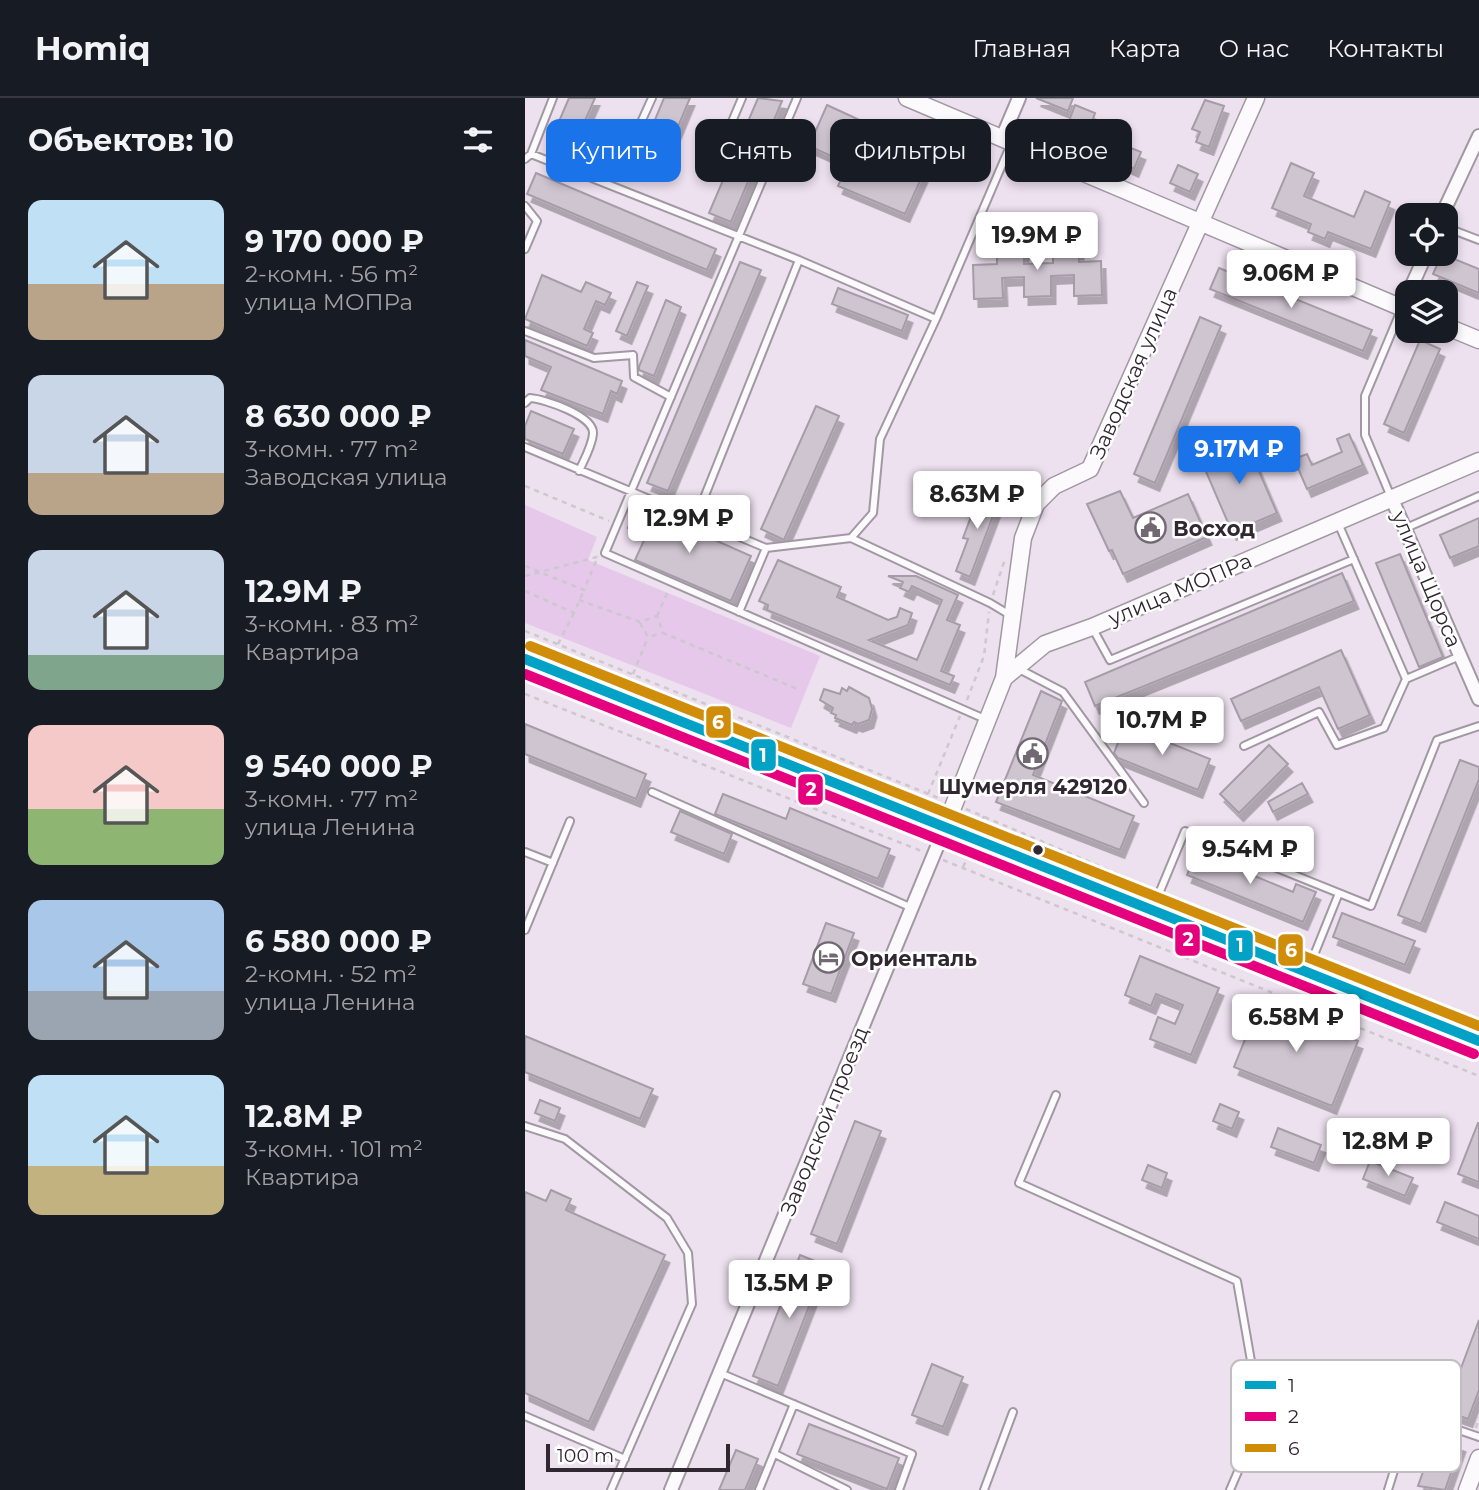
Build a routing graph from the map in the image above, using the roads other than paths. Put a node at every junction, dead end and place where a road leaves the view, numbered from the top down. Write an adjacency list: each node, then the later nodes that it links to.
1 (553, 98): 14 (lane)
2 (652, 98): 8 (lane)
3 (743, 98): 9 (lane)
4 (797, 98): 20 (lane)
5 (907, 98): 12 (street)
6 (1019, 98): 10 (street)
7 (1256, 98): 18 (street, Заводская улица)
8 (642, 119)
9 (734, 119)
10 (1013, 119)
11 (1479, 136): 16 (street)
12 (1005, 139)
13 (1005, 145): 25 (lane)
14 (528, 156): 20 (lane)
15 (1105, 182): 18 (street)
16 (1448, 203)
17 (525, 206): 22 (lane)
18 (1201, 223): 24 (street); 45 (street, Заводская улица)
19 (1458, 232): 21 (lane)
20 (738, 237): 23 (lane); 30 (lane)
21 (1479, 240)
22 (525, 248)
23 (799, 260): 25 (lane); 38 (lane)
24 (1395, 297)
25 (936, 319): 41 (lane)
26 (1395, 327): 37 (lane)
27 (525, 331): 30 (lane)
28 (1458, 331): 29 (street)
29 (1479, 340)
30 (671, 397): 35 (lane)
31 (525, 402): 34 (lane)
32 (525, 447): 34 (lane)
33 (1479, 461): 37 (street, улица МОПРа)
34 (579, 471): 35 (lane)
35 (630, 493): 38 (lane); 44 (lane)
36 (1479, 496): 40 (lane)
37 (1391, 497): 39 (street, улица МОПРа); 40 (street, улица Щорса)
38 (696, 518): 42 (lane)
39 (1338, 521): 43 (lane); 46 (street, улица МОПРа)
40 (1406, 528): 47 (street, улица Щорса)
41 (851, 538): 42 (lane); 45 (lane)
42 (766, 548): 44 (lane)
43 (1354, 559): 46 (lane); 50 (lane)
44 (739, 612): 52 (lane)
45 (1010, 615): 49 (street, Заводская улица)
46 (1092, 627): 49 (street, улица МОПРа)
47 (1459, 656): 50 (lane); 51 (street, улица Щорса)
48 (525, 659): 58 (main road)
49 (1010, 673): 52 (street, Заводская улица); 56 (lane)
50 (1406, 679): 54 (lane)
51 (1479, 699)
52 (987, 720): 58 (street, Заводская улица)
53 (1479, 726): 61 (lane)
54 (1244, 746)
55 (652, 792): 62 (lane)
56 (1144, 803)
57 (570, 821): 60 (lane)
58 (944, 830): 62 (street, Заводской проезд); 63 (main road)
59 (525, 852): 60 (lane)
60 (553, 863): 64 (lane)
61 (1339, 893): 63 (lane); 65 (lane)
62 (912, 908): 70 (street, Заводской проезд)
63 (1152, 910): 65 (main road)
64 (525, 930)
65 (1307, 972): 66 (main road)
66 (1479, 1041)
67 (1056, 1095): 69 (lane)
68 (525, 1126): 78 (lane)
69 (1251, 1360)
70 (720, 1373): 71 (lane); 82 (street, Заводской проезд)
71 (794, 1404): 76 (lane); 85 (lane)
72 (1013, 1412): 86 (lane)
73 (525, 1416): 78 (lane)
74 (1461, 1431): 75 (lane)
75 (1479, 1437)
76 (775, 1454): 83 (lane); 84 (lane)
77 (1479, 1458): 89 (street)
78 (625, 1459): 81 (lane)
79 (1238, 1472): 87 (lane)
80 (1394, 1472): 88 (lane)
81 (611, 1490)
82 (671, 1490)
83 (759, 1490)
84 (847, 1490)
85 (899, 1490)
86 (984, 1490)
87 (1230, 1490)
88 (1388, 1490)
89 (1467, 1490)

